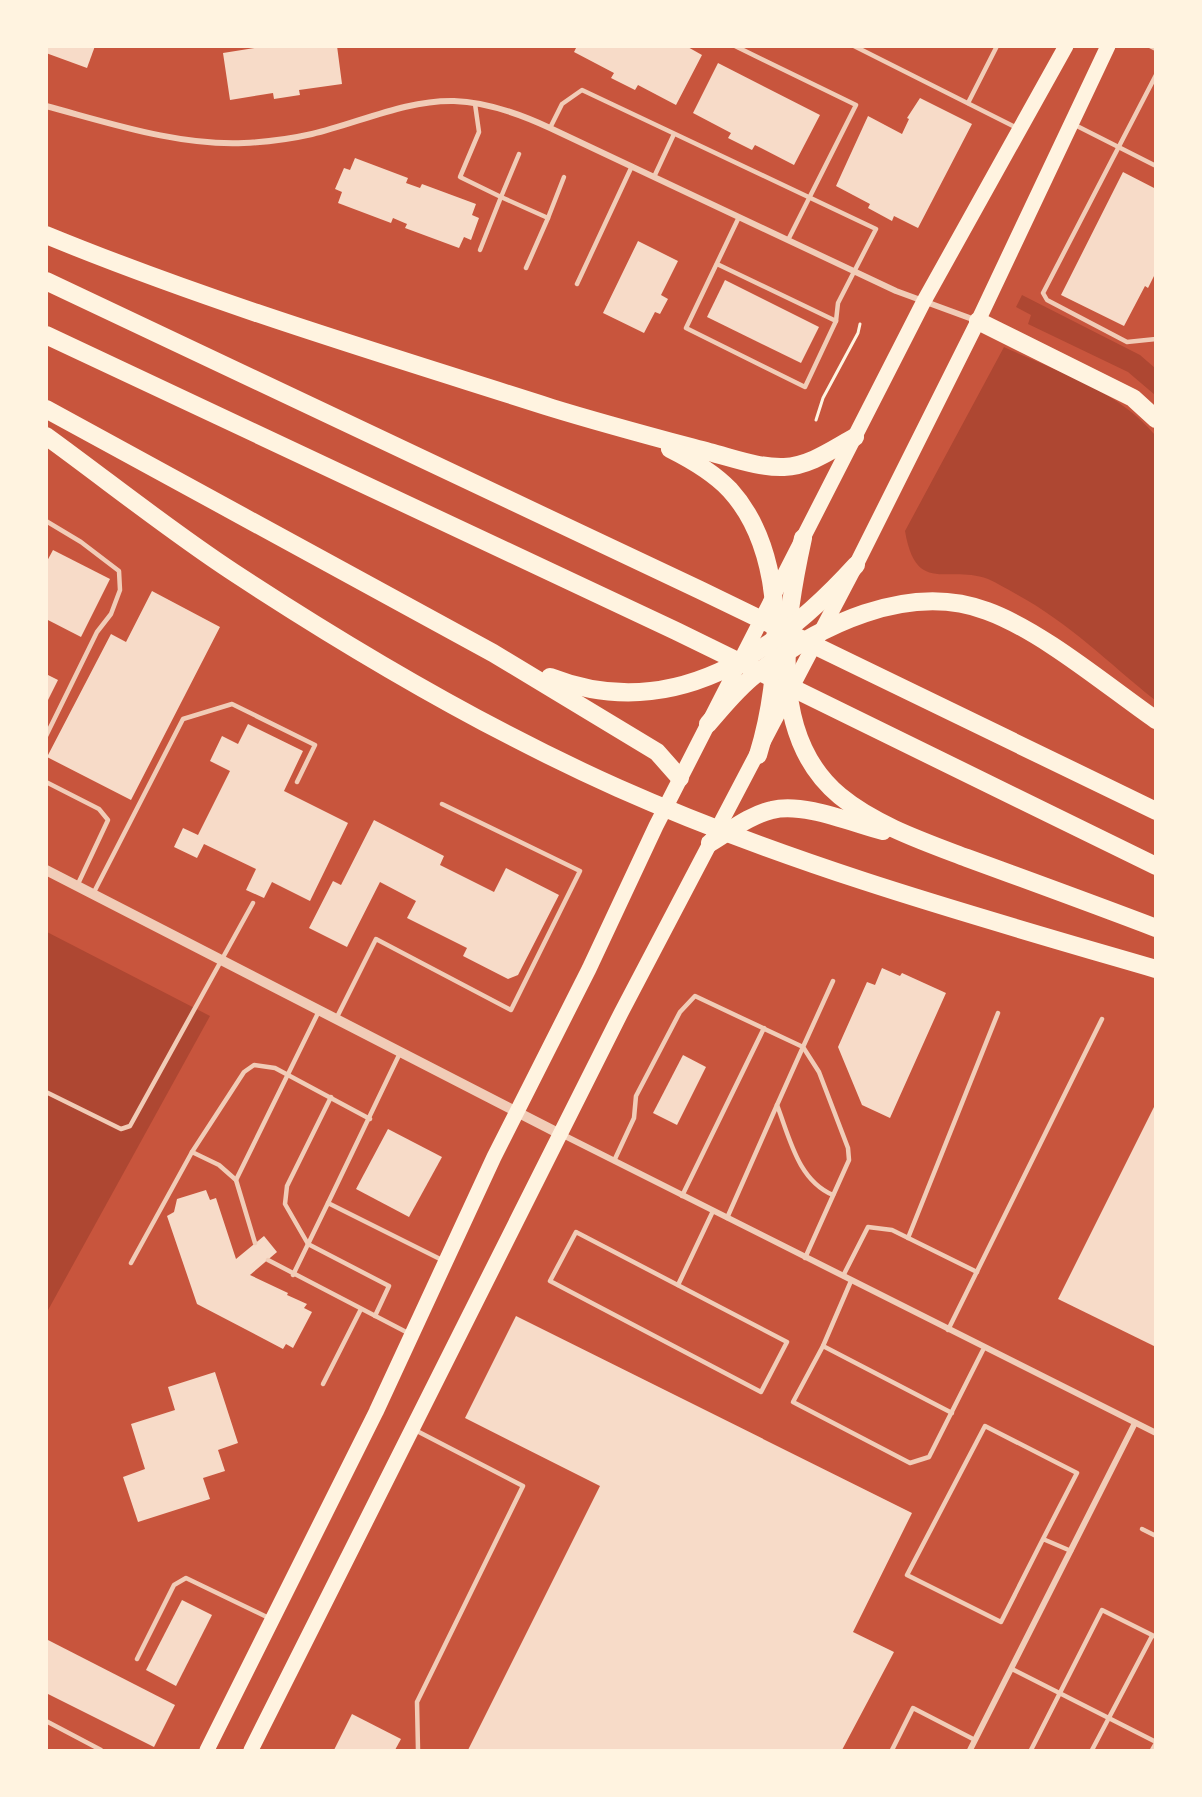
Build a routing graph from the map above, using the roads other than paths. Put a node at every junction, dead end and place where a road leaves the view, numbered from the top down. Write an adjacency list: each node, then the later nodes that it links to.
1 (735, 46): 23 (lane)
2 (854, 46): 9 (lane)
3 (997, 46): 9 (lane)
4 (1066, 46): 14 (main road)
5 (1108, 46): 12 (main road)
6 (1150, 46): 7 (lane)
7 (1155, 49)
8 (1155, 75): 16 (lane)
9 (968, 103): 14 (lane)
10 (475, 104): 11 (street); 13 (street); 22 (lane)
11 (46, 106)
12 (1071, 122): 16 (lane); 36 (main road)
13 (550, 128): 15 (lane); 18 (street)
14 (1019, 129): 34 (main road)
15 (674, 134): 21 (lane); 23 (lane)
16 (1119, 146): 19 (lane); 38 (lane)
17 (519, 154): 22 (lane)
18 (632, 166): 21 (street); 33 (lane)
19 (1155, 166)
20 (564, 177): 25 (lane)
21 (654, 177): 24 (street)
22 (501, 197): 25 (lane); 28 (lane)
23 (808, 197): 27 (lane); 31 (lane)
24 (739, 217): 27 (street); 29 (lane)
25 (548, 218): 30 (lane)
26 (46, 235): 41 (highway)
27 (788, 240): 31 (street)
28 (480, 250)
29 (717, 264): 35 (lane); 35 (lane)
30 (526, 268)
31 (856, 272): 34 (street); 35 (lane)
32 (46, 281): 62 (highway)
33 (577, 284)
34 (924, 301): 36 (street); 43 (main road)
35 (836, 321)
36 (978, 321): 40 (highway); 46 (main road)
37 (46, 335): 65 (highway)
38 (1155, 339)
39 (46, 409): 50 (highway)
40 (1155, 419)
41 (609, 426): 43 (highway); 47 (highway)
42 (46, 436): 72 (highway)
43 (855, 437): 45 (main road)
44 (46, 521): 56 (lane)
45 (803, 538): 47 (main road); 48 (highway)
46 (856, 565): 48 (highway); 49 (main road)
47 (772, 599): 48 (highway); 52 (main road)
48 (782, 633): 51 (highway); 52 (highway)
49 (821, 633): 51 (highway); 53 (main road); 54 (highway)
50 (493, 653): 52 (highway); 58 (highway)
51 (781, 656): 53 (highway); 55 (highway); 57 (highway)
52 (740, 662): 55 (main road)
53 (789, 697): 57 (main road); 64 (highway)
54 (1155, 720)
55 (708, 724): 58 (main road)
56 (46, 736)
57 (758, 754): 63 (main road)
58 (680, 778): 85 (main road)
59 (46, 782): 67 (lane)
60 (297, 782): 68 (lane)
61 (442, 804): 76 (lane)
62 (1155, 811)
63 (710, 843): 64 (highway); 87 (main road)
64 (936, 846): 70 (highway)
65 (1155, 866)
66 (46, 870): 67 (street)
67 (77, 886): 68 (street)
68 (93, 894): 71 (street)
69 (253, 903): 71 (lane)
70 (1155, 928)
71 (222, 960): 74 (street); 82 (lane)
72 (1155, 969)
73 (833, 981): 79 (lane)
74 (319, 1011): 76 (street); 81 (lane)
75 (998, 1013): 96 (lane)
76 (336, 1019): 80 (street)
77 (1102, 1019): 103 (lane)
78 (764, 1028): 79 (lane); 89 (lane); 92 (lane)
79 (803, 1047): 84 (lane); 91 (lane)
80 (400, 1053): 85 (street); 86 (lane)
81 (289, 1075): 83 (lane); 88 (lane); 90 (lane)
82 (46, 1092)
83 (331, 1097): 86 (lane); 98 (lane)
84 (777, 1106): 91 (lane); 95 (lane)
85 (517, 1112): 87 (street); 101 (main road)
86 (370, 1119): 93 (lane)
87 (560, 1134): 89 (street); 117 (main road)
88 (192, 1152): 90 (lane); 102 (lane)
89 (614, 1161): 92 (street)
90 (236, 1180): 97 (lane)
91 (833, 1195): 99 (lane)
92 (682, 1196): 94 (street)
93 (328, 1203): 98 (lane); 101 (lane)
94 (713, 1211): 95 (street); 107 (lane)
95 (727, 1218): 99 (street)
96 (908, 1238): 103 (lane); 105 (lane)
97 (255, 1243)
98 (308, 1244): 104 (lane); 109 (lane)
99 (805, 1258): 105 (street)
100 (268, 1260): 104 (lane)
101 (446, 1262): 111 (main road)
102 (131, 1263)
103 (977, 1272): 110 (lane)
104 (293, 1275): 108 (lane)
105 (843, 1276): 106 (street)
106 (851, 1281): 110 (street); 112 (lane)
107 (678, 1285): 107 (lane)
108 (361, 1309): 109 (lane); 114 (lane)
109 (375, 1316): 111 (lane)
110 (948, 1330): 113 (street)
111 (412, 1335): 123 (main road)
112 (823, 1346): 115 (lane); 115 (lane)
113 (984, 1348): 115 (lane); 116 (street)
114 (323, 1384)
115 (952, 1413)
116 (1135, 1423): 118 (street); 122 (street)
117 (413, 1429): 134 (main road); 135 (lane)
118 (1155, 1433)
119 (1142, 1529): 120 (lane)
120 (1155, 1536)
121 (1043, 1539): 121 (lane); 122 (lane)
122 (1071, 1551): 126 (street)
123 (273, 1620): 125 (lane); 133 (main road)
124 (1154, 1637): 127 (lane); 128 (lane)
125 (136, 1659)
126 (1012, 1669): 127 (lane); 130 (street)
127 (1060, 1693): 128 (lane); 138 (lane)
128 (1109, 1718): 131 (lane); 139 (lane)
129 (46, 1721): 132 (lane)
130 (975, 1740): 136 (lane); 137 (street)
131 (1155, 1742): 140 (lane)
132 (100, 1750)
133 (207, 1750)
134 (252, 1750)
135 (418, 1750)
136 (892, 1750)
137 (970, 1750)
138 (1031, 1750)
139 (1092, 1750)
140 (1152, 1750)

